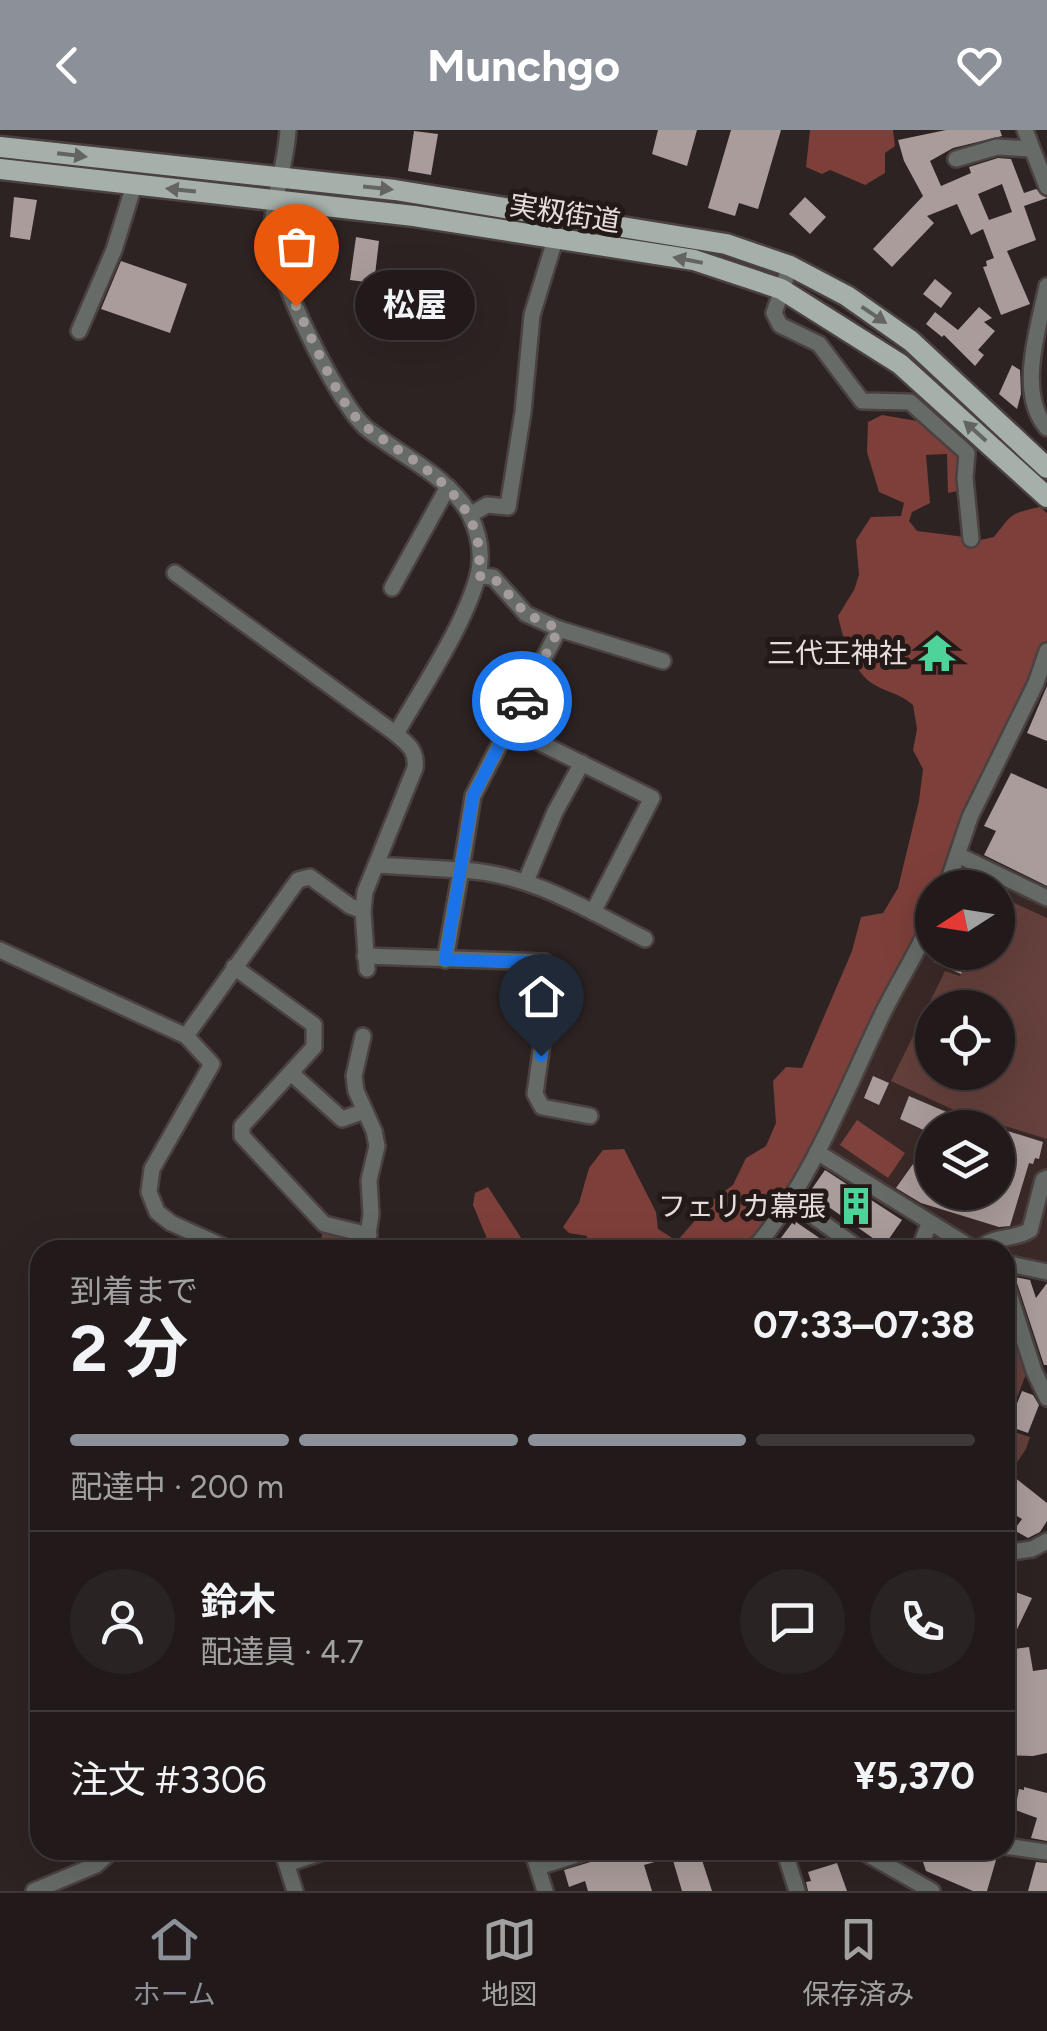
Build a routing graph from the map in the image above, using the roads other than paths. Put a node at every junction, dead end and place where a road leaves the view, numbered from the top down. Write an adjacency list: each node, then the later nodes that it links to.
1 (288, 130): 9 (street)
2 (1024, 130): 4 (street)
3 (0, 147): 9 (main road, 実籾街道, one-way to 9)
4 (1032, 149): 5 (street); 8 (street)
5 (956, 160)
6 (0, 169): 7 (main road, 実籾街道)
7 (134, 185): 9 (main road, 実籾街道, one-way to 7); 14 (street)
8 (1047, 187)
9 (280, 188): 10 (main road, 実籾街道); 11 (main road, 実籾街道, one-way to 11); 17 (street)
10 (555, 240): 13 (main road, 実籾街道, one-way to 10); 19 (street)
11 (790, 266): 13 (street); 16 (main road, 実籾街道, one-way to 16)
12 (1047, 286): 15 (street)
13 (781, 289): 18 (main road, 実籾街道, one-way to 13); 20 (street)
14 (78, 331)
15 (1047, 428)
16 (1047, 468)
17 (448, 487): 19 (street); 23 (street)
18 (1047, 497)
19 (470, 515): 22 (street)
20 (971, 538)
21 (175, 573): 28 (street)
22 (478, 576): 24 (street); 28 (street)
23 (392, 588)
24 (559, 629): 26 (street); 27 (street)
25 (1047, 651): 30 (street)
26 (663, 661)
27 (508, 727): 29 (street); 32 (street)
28 (396, 734): 31 (street)
29 (582, 764): 34 (street); 37 (street)
30 (958, 855): 33 (street); 35 (street)
31 (376, 865): 32 (street); 36 (street)
32 (462, 870): 34 (street); 41 (street)
33 (953, 870)
34 (526, 881): 37 (street)
35 (1047, 898)
36 (362, 911): 41 (street); 42 (street)
37 (593, 912): 38 (street)
38 (644, 939)
39 (0, 950): 43 (street)
40 (915, 952): 48 (street)
41 (445, 960): 47 (street)
42 (234, 967): 43 (street); 45 (street)
43 (186, 1036): 52 (street)
44 (363, 1036): 46 (street)
45 (291, 1073): 46 (street); 53 (street)
46 (365, 1112): 54 (street)
47 (590, 1116)
48 (817, 1152): 50 (street); 51 (street)
49 (1047, 1178): 59 (street)
50 (789, 1199): 55 (street); 56 (street)
51 (929, 1224): 57 (street); 58 (street)
52 (209, 1240)
53 (363, 1240)
54 (368, 1240)
55 (762, 1240)
56 (847, 1240)
57 (922, 1240)
58 (958, 1240)
59 (991, 1240)
60 (1015, 1265): 61 (street)
61 (1047, 1272)
62 (1015, 1312): 63 (street)
63 (1047, 1398)
64 (1047, 1541): 65 (street)
65 (1015, 1552)
66 (1015, 1847): 67 (street)
67 (1047, 1852)
68 (101, 1860): 76 (street)
69 (285, 1860): 77 (street)
70 (536, 1860): 74 (street)
71 (560, 1860): 74 (street)
72 (787, 1860): 79 (street)
73 (877, 1860): 75 (street)
74 (538, 1867): 78 (street)
75 (929, 1890)
76 (34, 1891)
77 (295, 1891)
78 (545, 1891)
79 (797, 1891)

